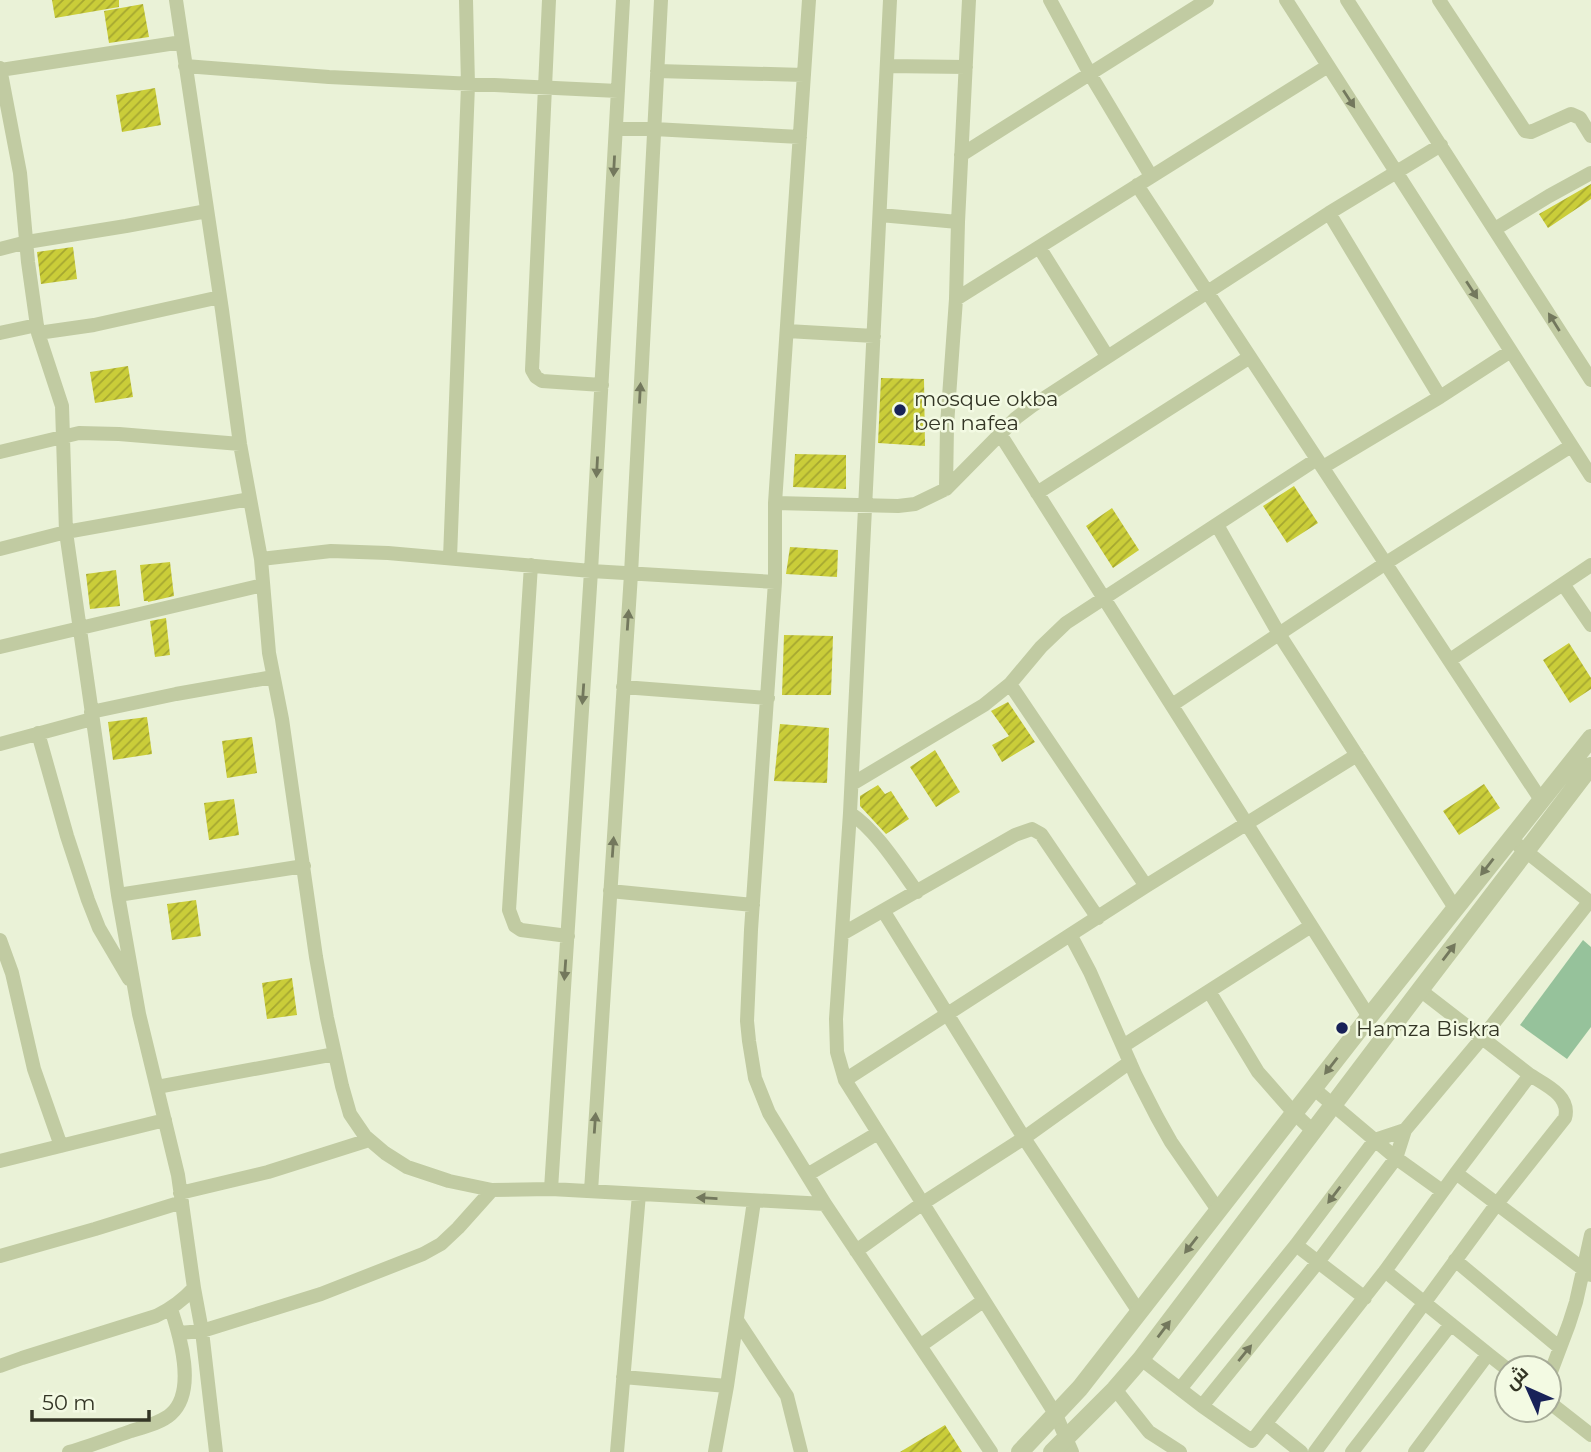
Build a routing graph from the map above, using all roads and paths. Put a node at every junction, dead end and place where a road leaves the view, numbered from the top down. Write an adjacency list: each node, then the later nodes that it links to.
1 (176, 0): 14 (street)
2 (466, 0): 23 (street)
3 (549, 0): 24 (street)
4 (623, 0): 25 (street)
5 (661, 0): 19 (street)
6 (809, 0): 22 (street)
7 (890, 0): 15 (street)
8 (1050, 0): 20 (street)
9 (1207, 0): 20 (street)
10 (1286, 0): 17 (street)
11 (1347, 0): 30 (street)
12 (1438, 0): 28 (street)
13 (972, 2): 18 (street)
14 (182, 42): 16 (street); 21 (street)
15 (887, 65): 18 (street); 38 (street)
16 (185, 66): 23 (street); 36 (street)
17 (1328, 66): 32 (street, one-way to 32); 34 (street)
18 (966, 67): 31 (street)
19 (657, 71): 22 (street); 27 (street)
20 (1090, 74): 31 (street); 34 (street)
21 (1, 75): 41 (street)
22 (804, 75): 29 (street)
23 (468, 85): 24 (street); 72 (street)
24 (545, 86): 25 (street); 55 (street)
25 (618, 91): 26 (street)
26 (616, 129): 27 (street); 55 (street, one-way to 55)
27 (654, 129): 29 (street); 78 (street, one-way to 27)
28 (1591, 136)
29 (800, 137): 48 (street)
30 (1441, 145): 32 (street); 40 (street)
31 (961, 155): 39 (street)
32 (1396, 172): 37 (street); 51 (street, one-way to 51)
33 (1591, 173): 40 (street)
34 (1151, 176): 35 (street)
35 (1137, 185): 42 (street); 44 (street)
36 (207, 211): 41 (street); 45 (street)
37 (1329, 213): 44 (street); 56 (street)
38 (880, 215): 39 (street); 50 (street)
39 (958, 222): 46 (street)
40 (1496, 229): 54 (street, one-way to 40)
41 (27, 242): 43 (street); 47 (street)
42 (1039, 247): 46 (street); 52 (street)
43 (0, 249)
44 (1207, 291): 52 (street); 53 (street)
45 (220, 297): 47 (street); 59 (street)
46 (956, 299): 64 (street)
47 (38, 329): 49 (street); 58 (street)
48 (787, 331): 50 (street); 67 (street)
49 (0, 334)
50 (874, 336): 68 (street)
51 (1511, 351): 56 (street); 60 (street)
52 (1107, 356): 57 (street)
53 (1250, 357): 62 (street); 65 (street)
54 (1591, 380)
55 (602, 385): 77 (street, one-way to 77)
56 (1440, 397): 62 (street)
57 (1000, 434): 64 (street); 65 (street)
58 (64, 436): 59 (street); 61 (street); 70 (street)
59 (240, 444): 66 (street)
60 (1571, 446): 63 (street); 74 (street)
61 (0, 452)
62 (1320, 463): 69 (street); 74 (street)
63 (1591, 476)
64 (946, 489): 68 (street)
65 (1037, 493): 82 (street)
66 (250, 499): 70 (street); 73 (street)
67 (775, 503): 68 (street); 79 (street)
68 (866, 506): 99 (street)
69 (1216, 525): 82 (street); 85 (street)
70 (66, 531): 71 (street); 84 (street)
71 (0, 549)
72 (450, 558): 73 (street); 75 (street)
73 (261, 559): 80 (street)
74 (1386, 563): 85 (street); 87 (street)
75 (531, 565): 77 (street); 117 (street)
76 (1591, 565): 81 (street)
77 (591, 571): 78 (street); 117 (street, one-way to 117)
78 (631, 573): 79 (street); 90 (street, one-way to 78)
79 (775, 582): 91 (street)
80 (263, 584): 84 (street); 88 (street)
81 (1563, 584): 83 (street); 87 (street)
82 (1105, 599): 89 (street); 92 (street)
83 (1591, 625)
84 (80, 629): 86 (street); 93 (street)
85 (1279, 634): 92 (street); 97 (street)
86 (0, 647)
87 (1450, 660): 100 (street)
88 (274, 677): 93 (street); 105 (street)
89 (1010, 684): 99 (street); 106 (street)
90 (623, 687): 91 (street); 107 (street, one-way to 90)
91 (768, 698): 111 (street)
92 (1172, 705): 102 (street)
93 (92, 715): 94 (street); 109 (street)
94 (38, 733): 96 (street); 120 (street)
95 (1591, 738): 100 (street)
96 (0, 744)
97 (1357, 755): 102 (street); 112 (street)
98 (1591, 766): 104 (street)
99 (852, 784): 101 (street)
100 (1541, 800): 103 (street)
101 (850, 813): 108 (street); 116 (street)
102 (1247, 824): 106 (street); 115 (street)
103 (1509, 839): 104 (street); 112 (street, one-way to 112)
104 (1526, 852): 110 (street); 121 (street, one-way to 104)
105 (304, 866): 109 (street); 127 (street)
106 (1146, 886): 114 (street)
107 (610, 891): 111 (street); 149 (street, one-way to 107)
108 (917, 892): 113 (street); 114 (street)
109 (118, 895): 120 (street)
110 (1590, 902): 125 (street)
111 (753, 905): 146 (street)
112 (1454, 908): 124 (street)
113 (884, 912): 116 (street); 123 (street)
114 (1098, 919): 118 (street)
115 (1311, 926): 122 (street); 124 (street)
116 (842, 934): 130 (street)
117 (568, 936): 148 (street, one-way to 148)
118 (1070, 936): 123 (street); 126 (street)
119 (0, 940): 142 (street)
120 (134, 986): 131 (street)
121 (1420, 990): 125 (street); 133 (street)
122 (1209, 991): 126 (street); 134 (street)
123 (948, 1014): 130 (street); 139 (street)
124 (1369, 1017): 132 (street, one-way to 132)
125 (1482, 1038): 129 (street); 136 (street)
126 (1123, 1046): 128 (street)
127 (335, 1054): 131 (street); 140 (street)
128 (1130, 1062): 139 (street); 157 (street)
129 (1530, 1075): 145 (street); 156 (street)
130 (845, 1080): 138 (street)
131 (157, 1087): 135 (street)
132 (1313, 1088): 133 (street); 134 (street)
133 (1333, 1104): 137 (street); 141 (street)
134 (1294, 1113): 137 (street); 157 (street)
135 (165, 1121): 142 (street); 152 (street)
136 (1405, 1130): 141 (street); 143 (street)
137 (1313, 1131): 181 (street, one-way to 137)
138 (878, 1133): 146 (street); 154 (street)
139 (1024, 1138): 154 (street); 171 (street)
140 (369, 1140): 147 (street); 152 (street)
141 (1375, 1140): 143 (street); 159 (street, one-way to 159)
142 (61, 1146): 144 (street)
143 (1396, 1158): 150 (street); 163 (street)
144 (0, 1161)
145 (1455, 1173): 150 (street); 156 (street)
146 (807, 1175): 155 (street)
147 (492, 1189): 148 (street); 174 (street)
148 (551, 1189): 149 (street)
149 (591, 1191): 151 (street)
150 (1442, 1191): 164 (street)
151 (639, 1194): 153 (street, one-way to 151); 183 (street)
152 (181, 1198): 161 (street); 166 (street)
153 (754, 1200): 155 (street); 172 (street)
154 (923, 1203): 160 (street); 168 (street)
155 (824, 1204): 160 (street)
156 (1496, 1205): 162 (street); 165 (street)
157 (1218, 1210): 171 (street, one-way to 171)
158 (1591, 1235): 165 (street)
159 (1296, 1245): 163 (street); 186 (street)
160 (856, 1251): 176 (street)
161 (0, 1256)
162 (1455, 1260): 169 (street); 177 (street)
163 (1318, 1262): 167 (street); 187 (street, one-way to 163)
164 (1385, 1271): 167 (street); 169 (street)
165 (1588, 1273): 177 (street)
166 (194, 1288): 170 (street); 174 (street)
167 (1365, 1298): 190 (street)
168 (983, 1301): 176 (street); 189 (street)
169 (1424, 1303): 173 (street); 207 (street)
170 (171, 1309): 175 (street); 182 (street)
171 (1139, 1312): 189 (street)
172 (737, 1320): 184 (street); 200 (street)
173 (1451, 1324): 178 (street); 208 (street)
174 (202, 1331): 175 (street); 197 (street)
175 (179, 1333): 195 (street)
176 (920, 1346): 201 (street)
177 (1560, 1348): 179 (street)
178 (1488, 1354): 180 (street); 209 (street)
179 (1558, 1354)
180 (1493, 1358)
181 (1141, 1359): 185 (street); 186 (street)
182 (0, 1366)
183 (624, 1377): 184 (street); 198 (street)
184 (727, 1386): 199 (street)
185 (1115, 1389): 191 (street); 193 (street)
186 (1180, 1389): 187 (street)
187 (1202, 1406): 194 (street)
188 (1563, 1413): 192 (street)
189 (1056, 1415): 193 (street); 202 (street)
190 (1266, 1424): 194 (street); 206 (street)
191 (1149, 1432): 204 (street); 205 (street)
192 (1591, 1434)
193 (1069, 1445): 203 (street)
194 (1247, 1446)
195 (99, 1448): 196 (street)
196 (69, 1452)
197 (216, 1452)
198 (617, 1452)
199 (715, 1452)
200 (801, 1452)
201 (991, 1452)
202 (1020, 1452)
203 (1052, 1452)
204 (1155, 1452)
205 (1181, 1452)
206 (1301, 1452)
207 (1315, 1452)
208 (1352, 1452)
209 (1415, 1452)

